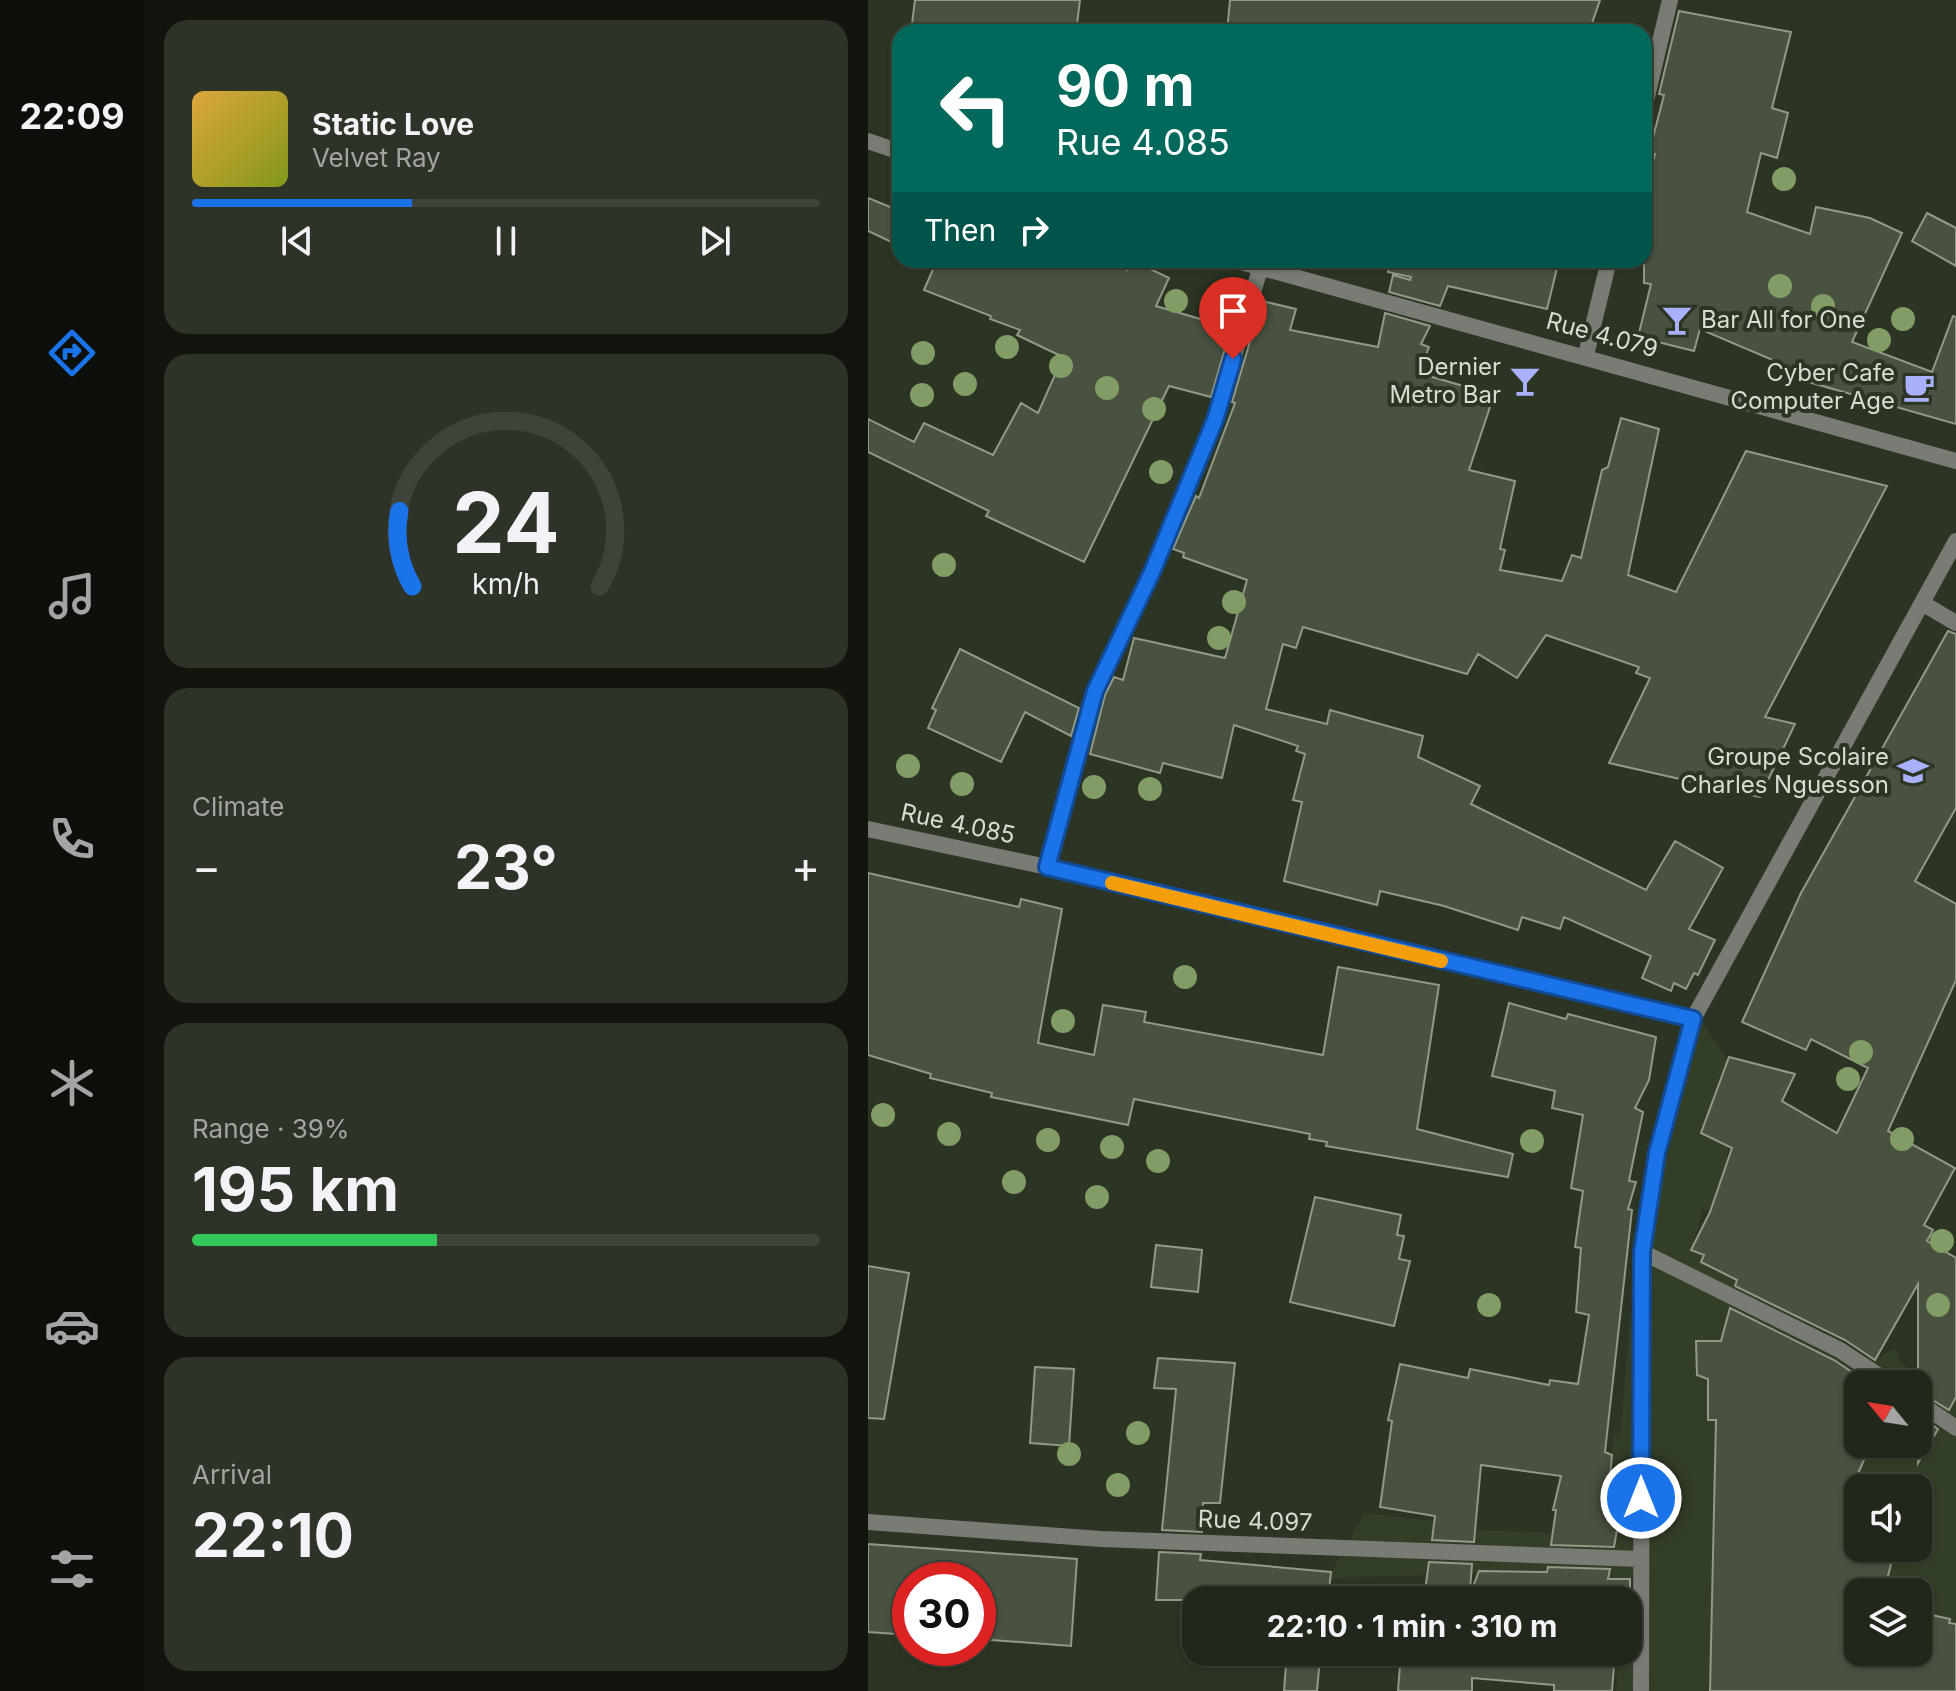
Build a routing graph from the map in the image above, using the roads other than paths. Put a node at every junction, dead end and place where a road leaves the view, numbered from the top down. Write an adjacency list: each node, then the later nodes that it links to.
1 (1670, 0): 2 (street)
2 (1652, 75)
3 (868, 141): 4 (street)
4 (892, 149)
5 (1257, 268): 7 (street, Rue 4.079)
6 (1607, 268): 8 (street)
7 (1260, 269): 8 (street, Rue 4.079); 14 (street)
8 (1586, 355): 9 (street, Rue 4.079)
9 (1956, 461)
10 (1956, 541): 11 (street)
11 (1922, 603): 12 (street); 15 (street)
12 (1956, 623)
13 (868, 829): 14 (street, Rue 4.085)
14 (1047, 867): 15 (street, Rue 4.085)
15 (1693, 1019): 16 (street)
16 (1642, 1252): 17 (street); 21 (street)
17 (1870, 1370)
18 (1932, 1412): 19 (street)
19 (1956, 1428)
20 (868, 1522): 21 (street, Rue 4.097)
21 (1640, 1559): 22 (street)
22 (1641, 1691)

